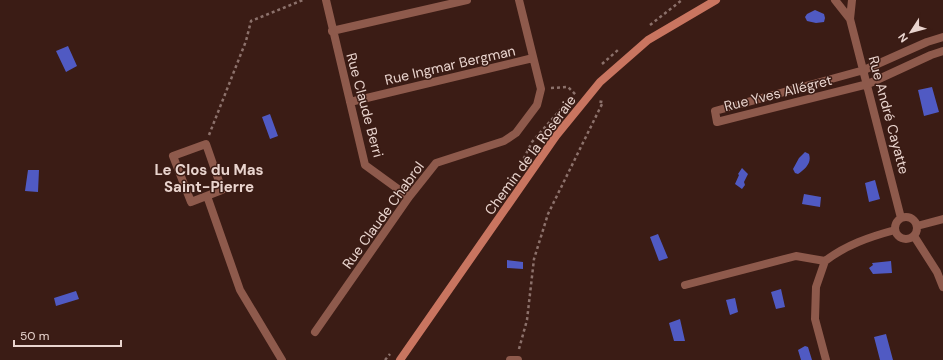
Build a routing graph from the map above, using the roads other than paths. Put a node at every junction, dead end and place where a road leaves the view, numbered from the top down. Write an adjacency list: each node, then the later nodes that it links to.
1 (326, 0): 8 (street, Rue Claude Berri)
2 (467, 0): 8 (street)
3 (519, 0): 11 (street)
4 (716, 0): 27 (street, Chemin de la Roseraie)
5 (835, 0): 7 (street, Rue André Cayatte)
6 (852, 0): 7 (street, Rue André Cayatte)
7 (850, 19): 12 (street, Rue André Cayatte)
8 (332, 31): 14 (street, Rue Claude Berri)
9 (943, 37): 12 (street)
10 (943, 51): 13 (street)
11 (533, 58): 14 (street, Rue Ingmar Bergman); 16 (street, Rue Claude Chabrol)
12 (864, 70): 13 (street, Rue André Cayatte); 13 (street, Rue Yves Allégret)
13 (868, 84): 17 (street, Rue André Cayatte)
14 (350, 102): 16 (street, Rue Claude Berri)
15 (207, 196): 15 (street); 26 (street)
16 (409, 197): 25 (street, Rue Claude Chabrol)
17 (901, 218): 19 (street); 20 (street)
18 (943, 219): 19 (street)
19 (917, 226): 21 (street)
20 (895, 230): 21 (street); 22 (street)
21 (914, 236): 24 (street)
22 (825, 261): 23 (street); 28 (street)
23 (685, 285)
24 (943, 287)
25 (315, 332)
26 (282, 360)
27 (400, 360)
28 (826, 360)

